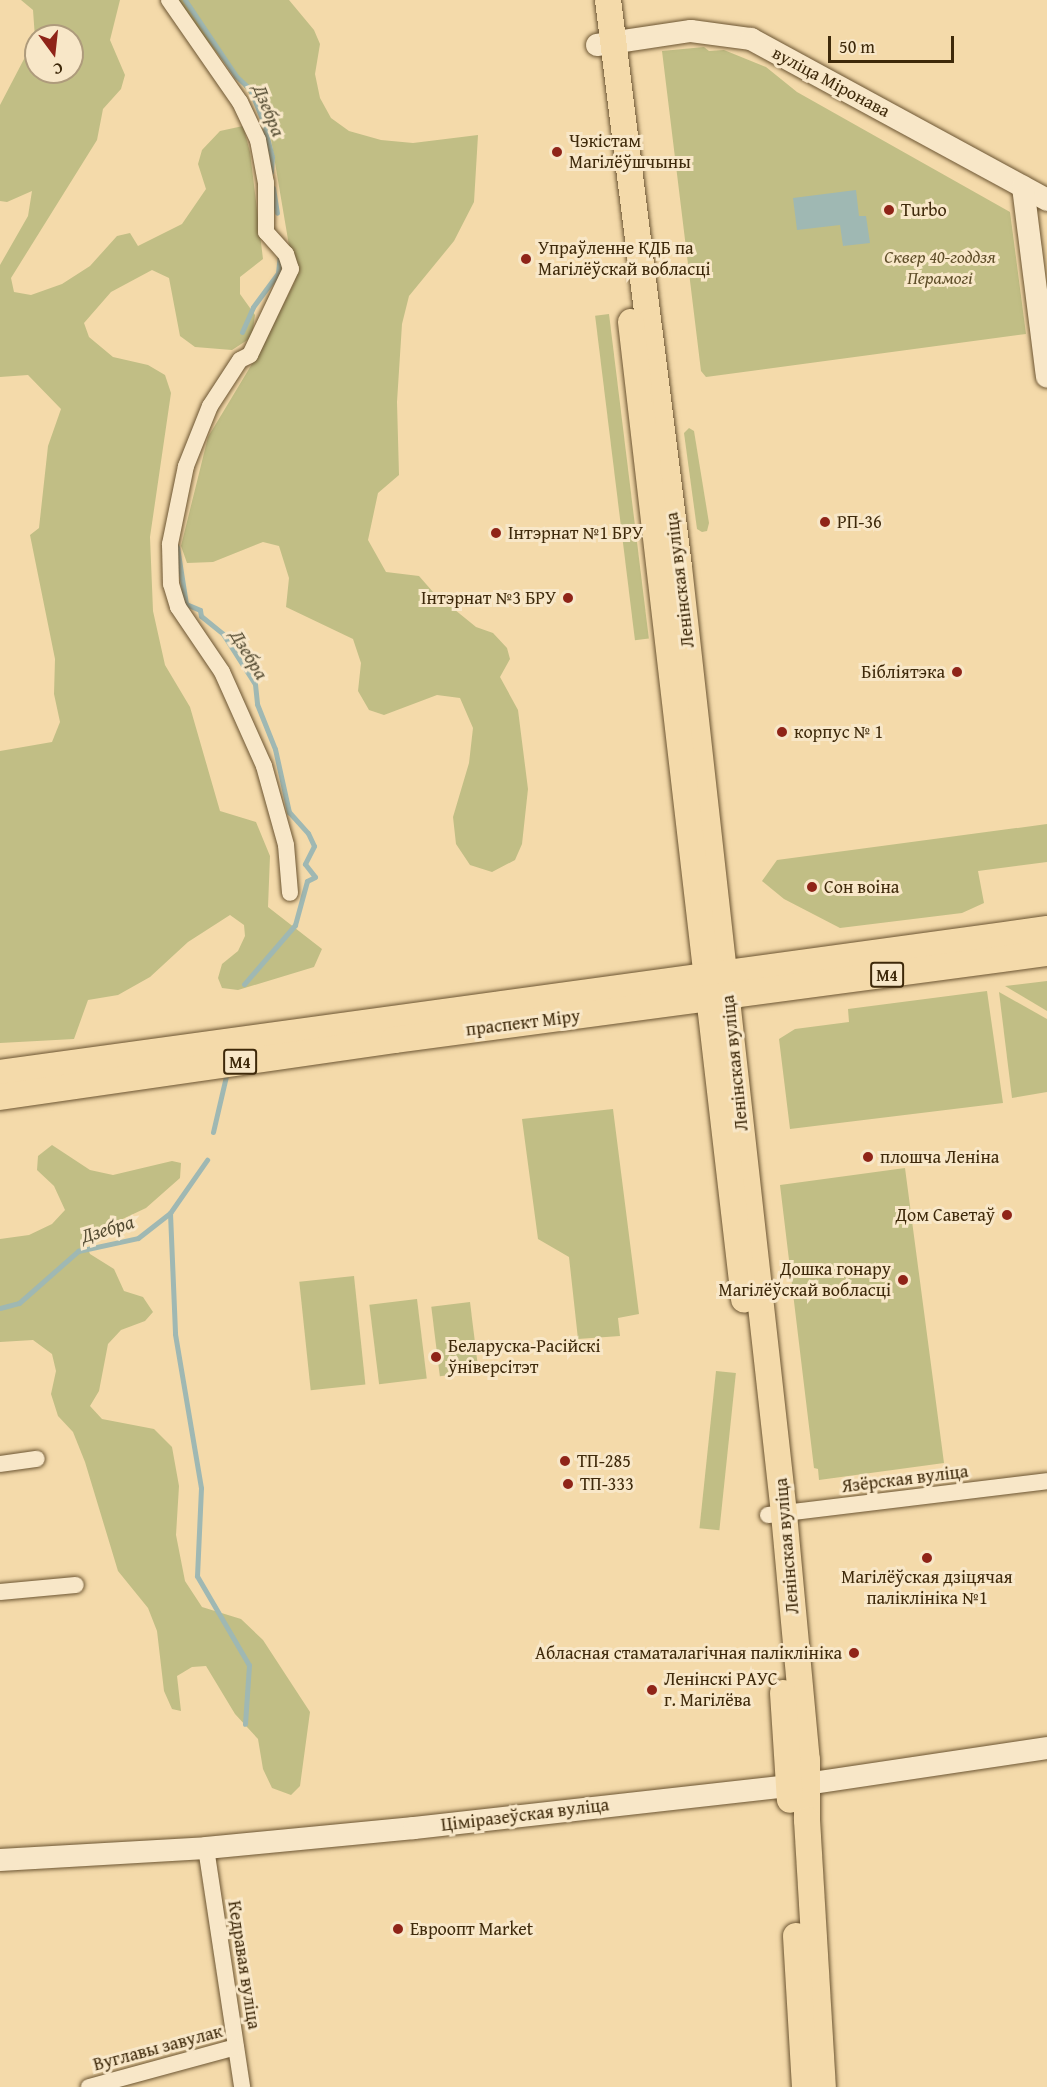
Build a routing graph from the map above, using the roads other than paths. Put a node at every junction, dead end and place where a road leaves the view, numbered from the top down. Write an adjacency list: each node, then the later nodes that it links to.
1 (169, 0): 8 (street)
2 (591, 0): 4 (main road)
3 (608, 0): 4 (main road)
4 (605, 44): 5 (main road, вуліца Міронава); 11 (main road, Ленінская вуліца)
5 (1023, 187): 6 (main road, вуліца Міронава); 7 (main road)
6 (1047, 201)
7 (1047, 375)
8 (290, 893)
9 (1047, 928): 11 (main road, праспект Міру / М4)
10 (1047, 953): 12 (main road, праспект Міру / М4)
11 (714, 972): 12 (main road, Ленінская вуліца); 13 (main road, праспект Міру / М4)
12 (717, 999): 13 (main road, праспект Міру / М4); 20 (main road, Ленінская вуліца)
13 (392, 1028): 15 (main road, праспект Міру / М4)
14 (0, 1072): 15 (main road, праспект Міру / М4)
15 (85, 1072): 16 (main road, праспект Міру / М4)
16 (0, 1097)
17 (37, 1459): 18 (street)
18 (0, 1464)
19 (1047, 1481): 20 (street, Язёрская вуліца)
20 (776, 1515): 24 (main road, Ленінская вуліца)
21 (76, 1586): 22 (street)
22 (0, 1592)
23 (1047, 1748): 24 (main road, Ціміразеўская вуліца)
24 (798, 1785): 25 (main road, Ціміразеўская вуліца); 30 (main road, Ленінская вуліца); 31 (main road, Ленінская вуліца)
25 (206, 1848): 26 (main road, Ціміразеўская вуліца); 27 (street, Кедравая вуліца)
26 (0, 1860)
27 (236, 2047): 28 (street, Вуглавы завулак); 29 (street, Кедравая вуліца)
28 (89, 2087)
29 (242, 2087)
30 (805, 2087)
31 (823, 2087)

